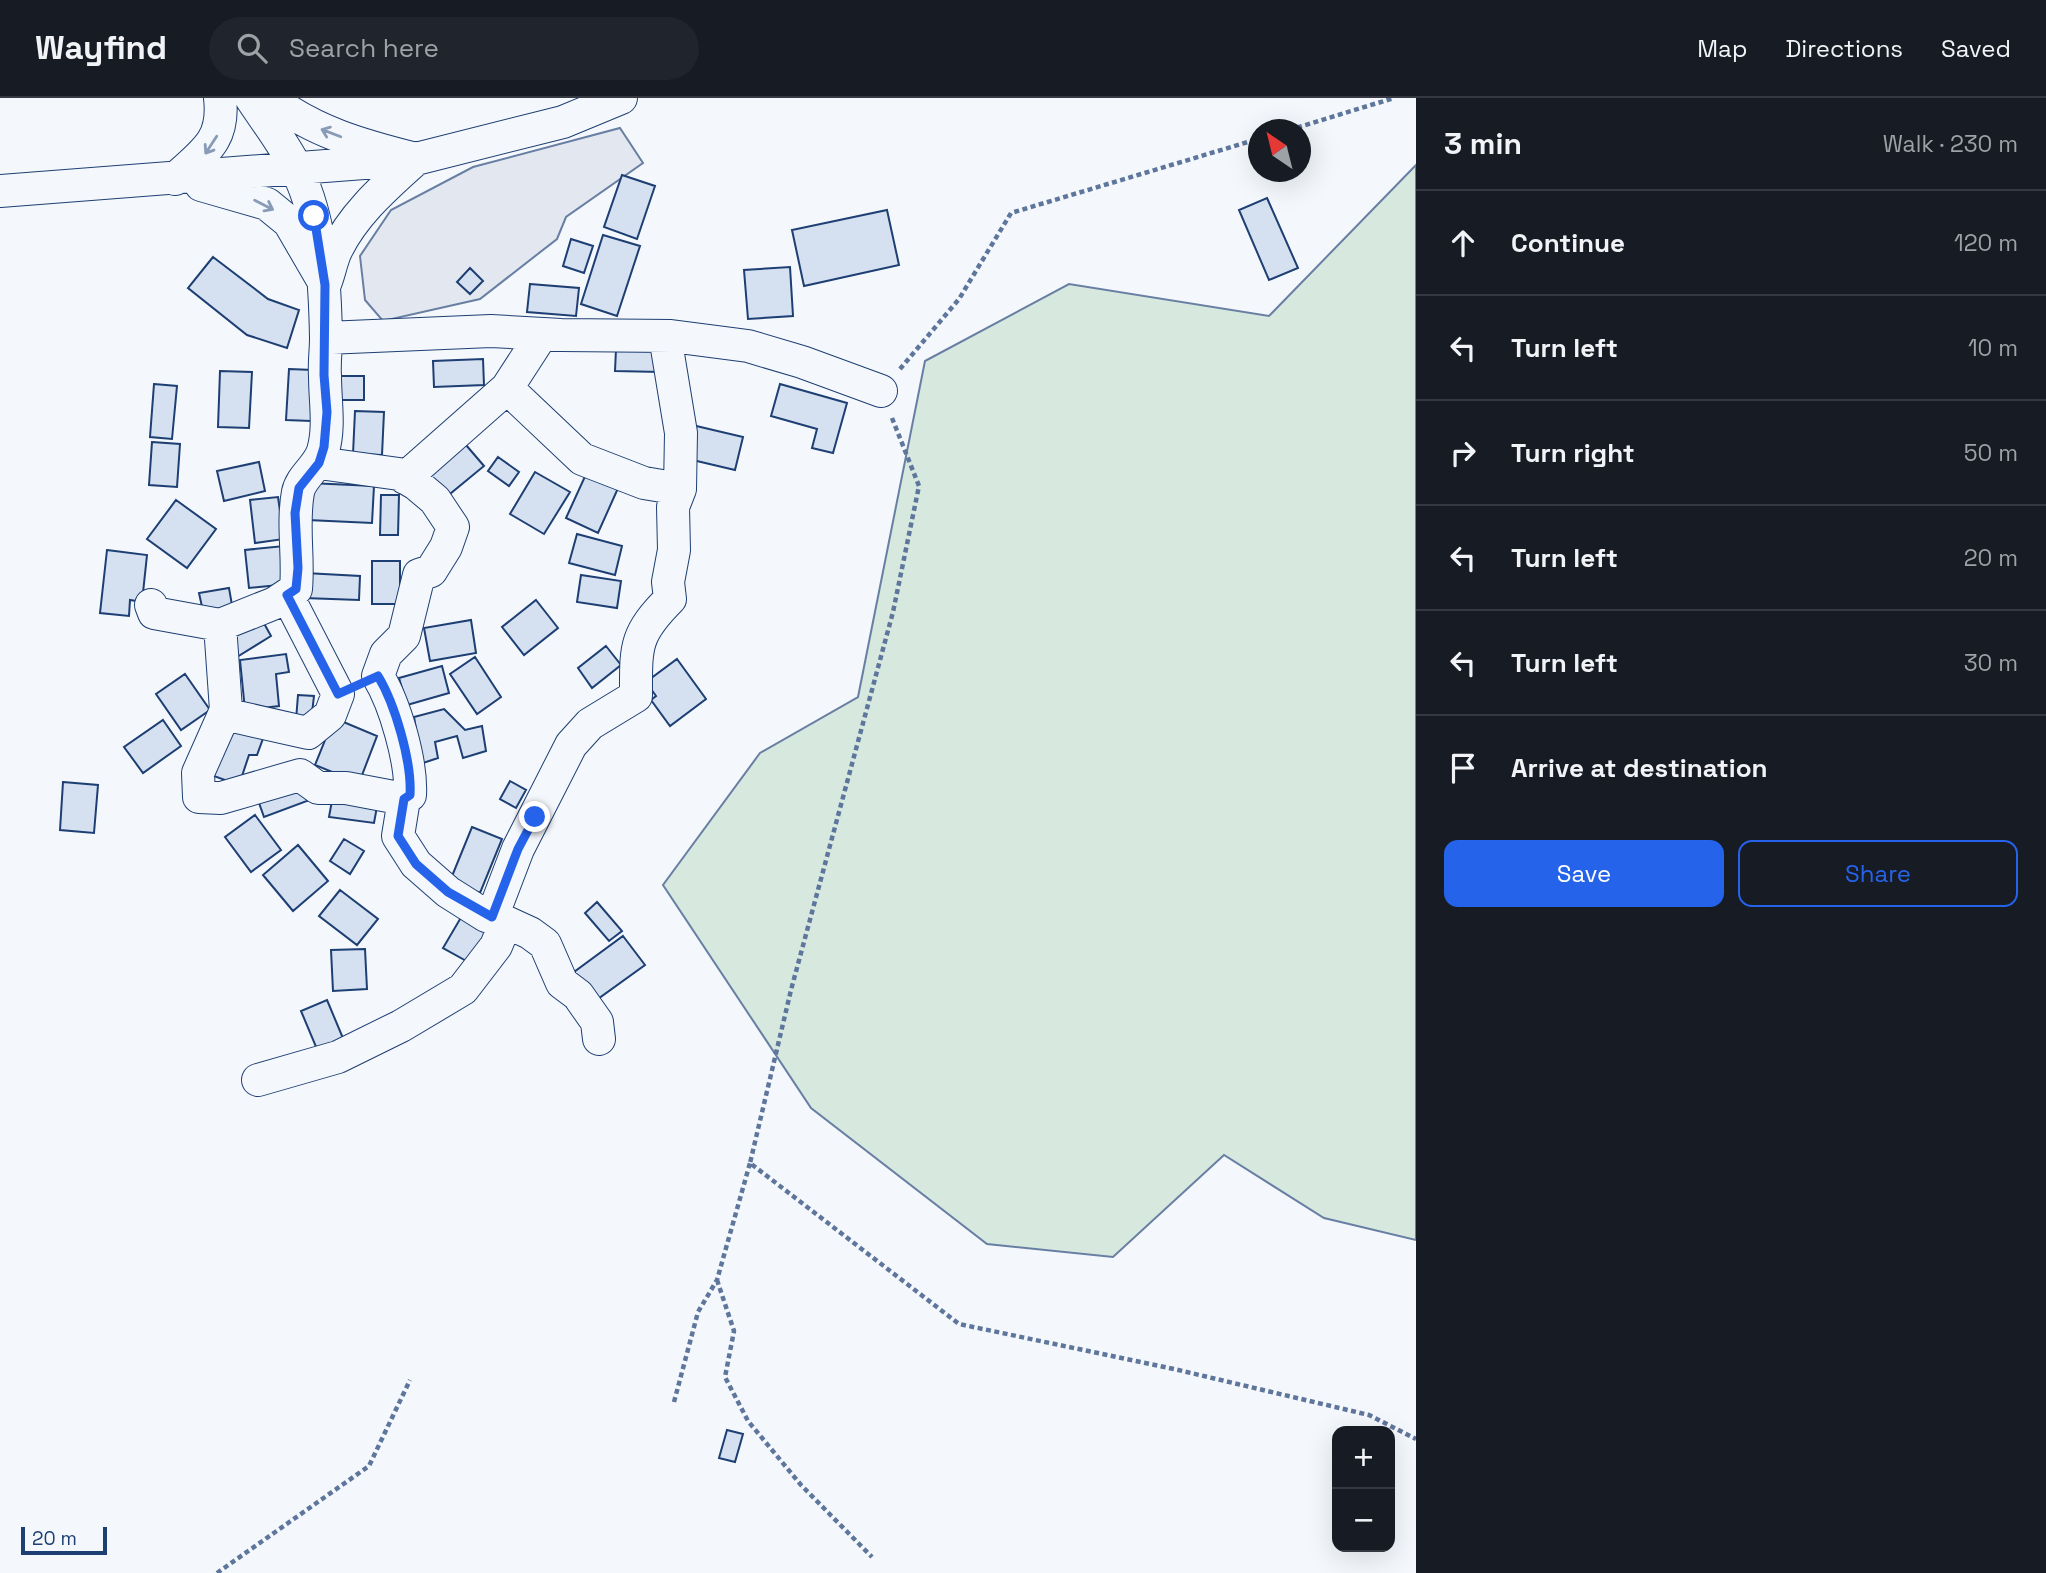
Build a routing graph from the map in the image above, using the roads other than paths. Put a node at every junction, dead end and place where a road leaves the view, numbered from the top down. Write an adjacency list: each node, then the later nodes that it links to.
1 (220, 98): 7 (street, one-way to 7)
2 (251, 98): 6 (street)
3 (270, 98): 5 (street, one-way to 3)
4 (621, 98): 5 (street)
5 (416, 159): 6 (street); 9 (street)
6 (297, 170): 7 (street); 9 (street)
7 (176, 179): 8 (street); 9 (street, one-way to 9)
8 (0, 191)
9 (325, 285): 12 (street)
10 (542, 334): 11 (street); 12 (street); 13 (street)
11 (665, 336): 14 (street); 17 (street)
12 (326, 338): 15 (street)
13 (507, 388): 16 (street); 17 (street)
14 (881, 391)
15 (319, 463): 16 (street); 18 (street)
16 (405, 478): 21 (street)
17 (680, 488): 25 (street)
18 (287, 595): 20 (street); 22 (street)
19 (151, 606): 20 (street)
20 (220, 625): 23 (street)
21 (378, 676): 22 (street); 24 (street)
22 (338, 694): 23 (street)
23 (224, 714): 24 (street)
24 (404, 799): 25 (street)
25 (499, 919): 26 (street); 27 (street)
26 (599, 1039)
27 (258, 1080)

